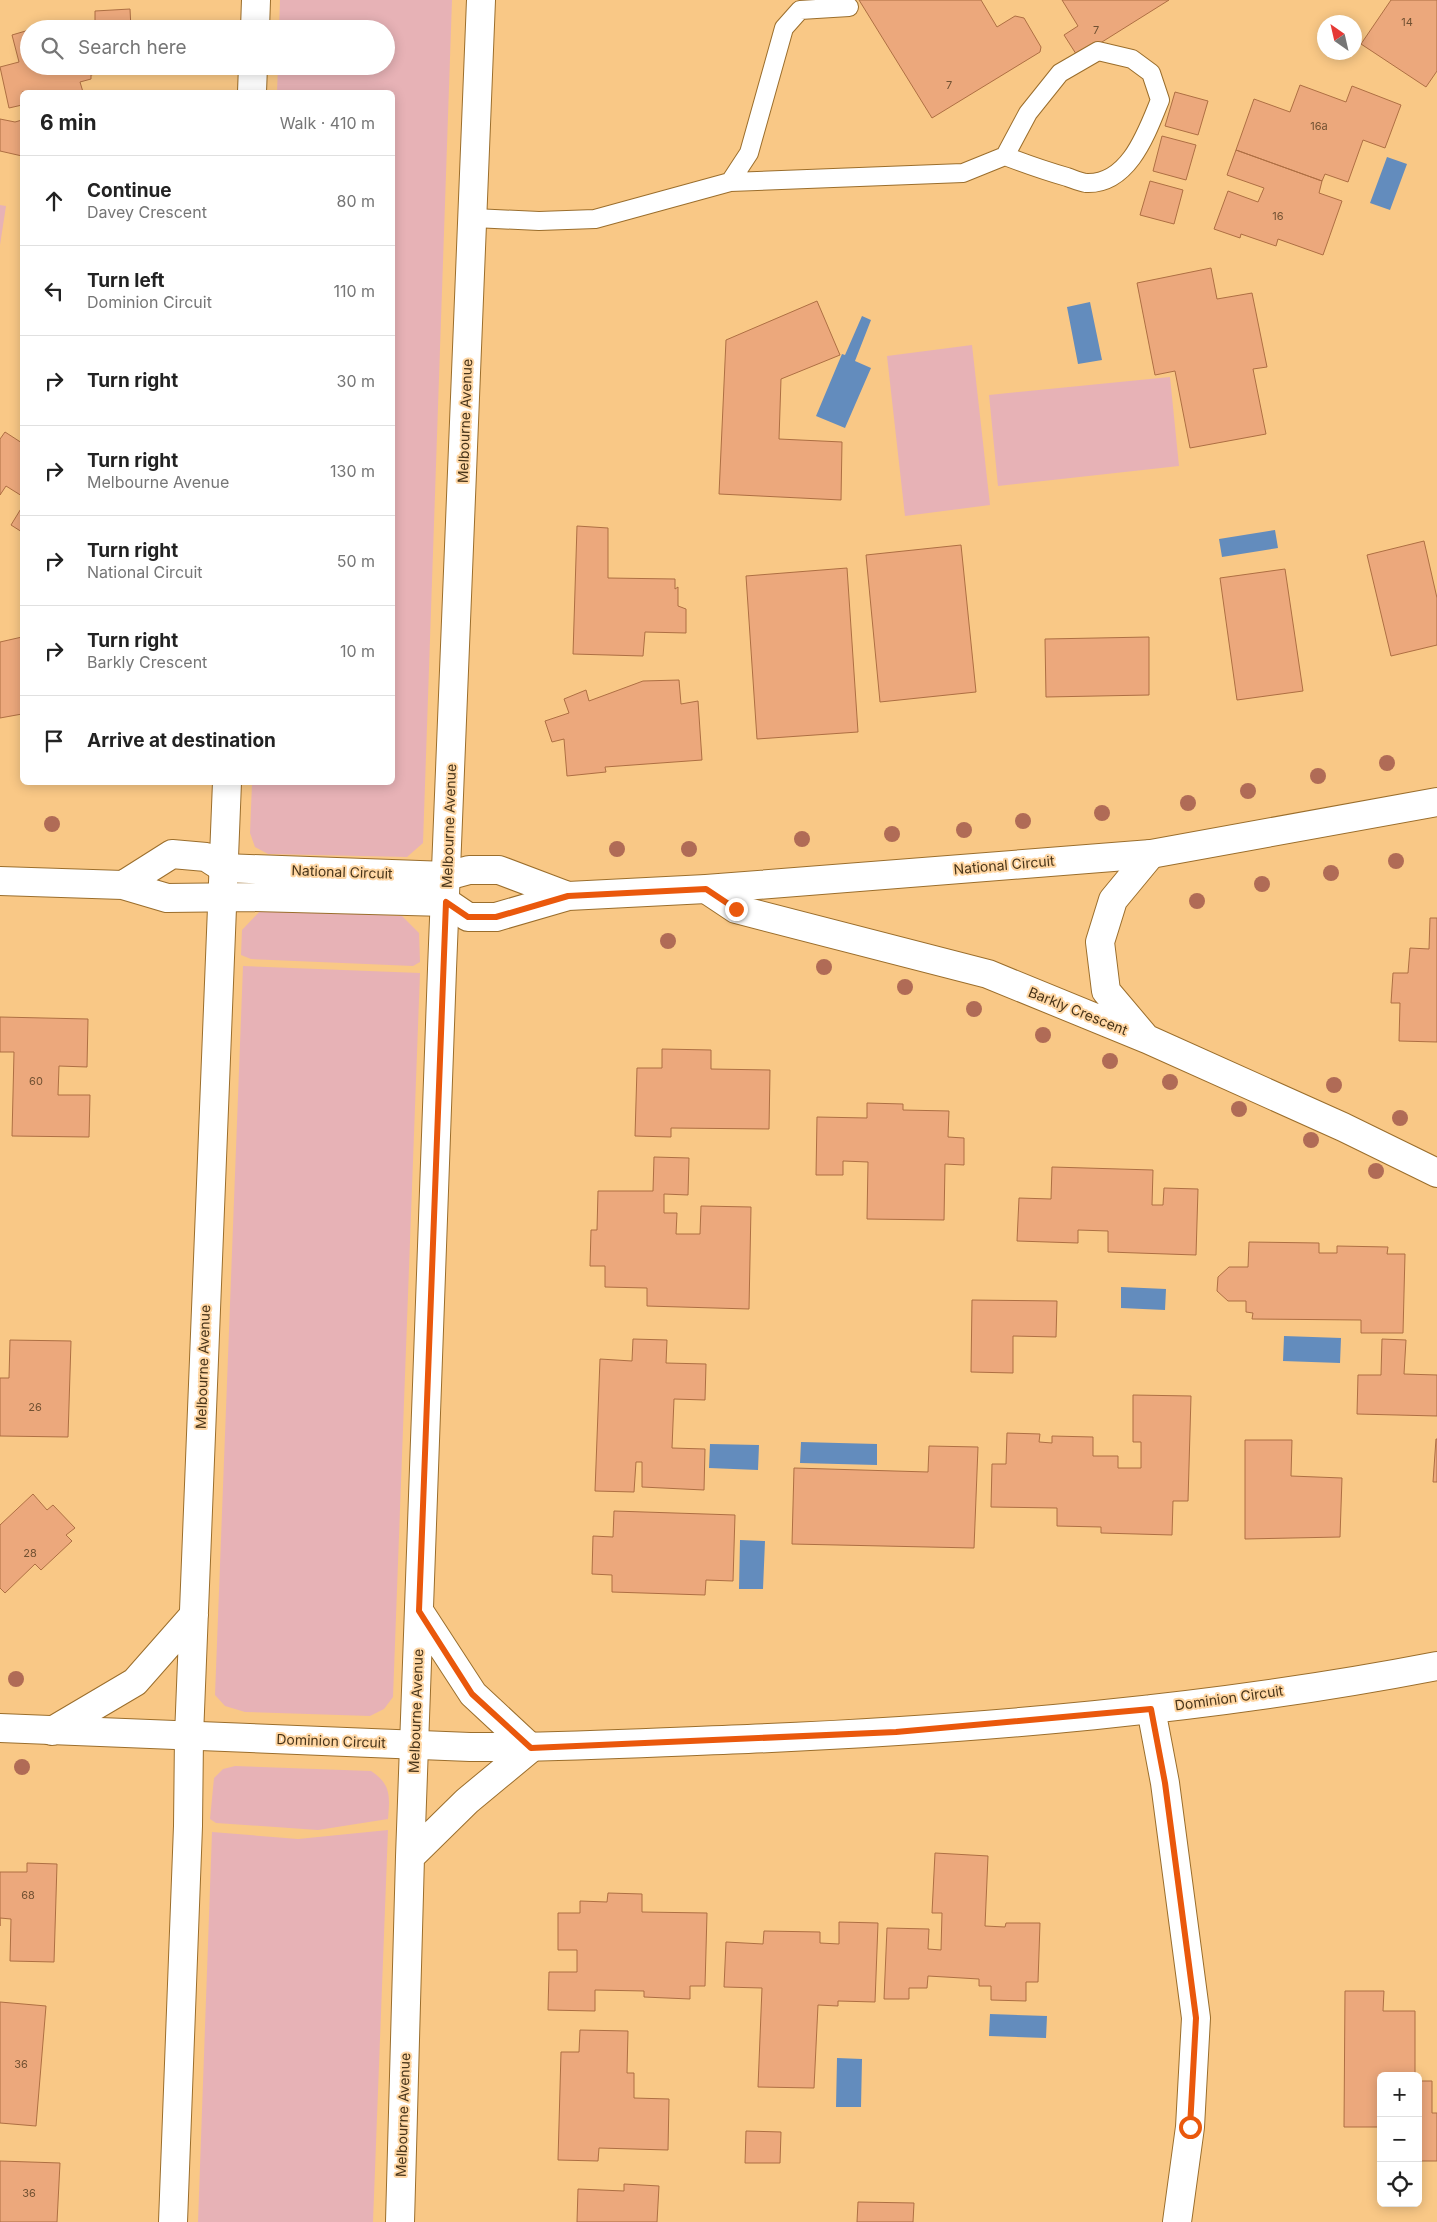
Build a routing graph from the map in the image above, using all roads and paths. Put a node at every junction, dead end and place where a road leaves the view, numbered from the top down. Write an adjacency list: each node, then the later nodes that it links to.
1 (256, 0): 4 (street)
2 (481, 0): 9 (street, Melbourne Avenue)
3 (849, 7): 8 (lane)
4 (255, 20)
5 (253, 75): 6 (street)
6 (252, 90)
7 (1005, 156): 7 (lane); 8 (lane)
8 (730, 182): 9 (lane)
9 (474, 218): 14 (street, Melbourne Avenue)
10 (227, 785): 13 (street, Melbourne Avenue)
11 (1437, 802): 12 (street, National Circuit)
12 (1151, 854): 17 (street, National Circuit); 21 (street)
13 (223, 868): 14 (street, National Circuit); 16 (street, National Circuit); 19 (street, Melbourne Avenue)
14 (447, 876): 18 (street, National Circuit); 20 (street, Melbourne Avenue)
15 (0, 881): 16 (street, National Circuit)
16 (123, 885): 19 (street, National Circuit)
17 (706, 889): 18 (street, National Circuit); 21 (street, Barkly Crescent)
18 (568, 896): 20 (street, National Circuit)
19 (221, 899): 20 (street, National Circuit); 24 (street, Melbourne Avenue)
20 (446, 902): 23 (street, Melbourne Avenue)
21 (1146, 1039): 22 (street, Barkly Crescent)
22 (1437, 1173)
23 (419, 1611): 30 (street, Melbourne Avenue); 31 (street)
24 (194, 1615): 28 (street); 29 (street, Melbourne Avenue)
25 (1437, 1666): 26 (street, Dominion Circuit)
26 (1151, 1709): 31 (street, Dominion Circuit); 35 (street)
27 (0, 1728): 28 (street, Dominion Circuit)
28 (52, 1730): 29 (street, Dominion Circuit)
29 (189, 1736): 30 (street, Dominion Circuit); 33 (street, Melbourne Avenue)
30 (415, 1744): 31 (street, Dominion Circuit); 32 (street, Melbourne Avenue)
31 (531, 1748): 32 (street)
32 (410, 1857): 34 (street, Melbourne Avenue)
33 (173, 2222)
34 (400, 2222)
35 (1178, 2222)

